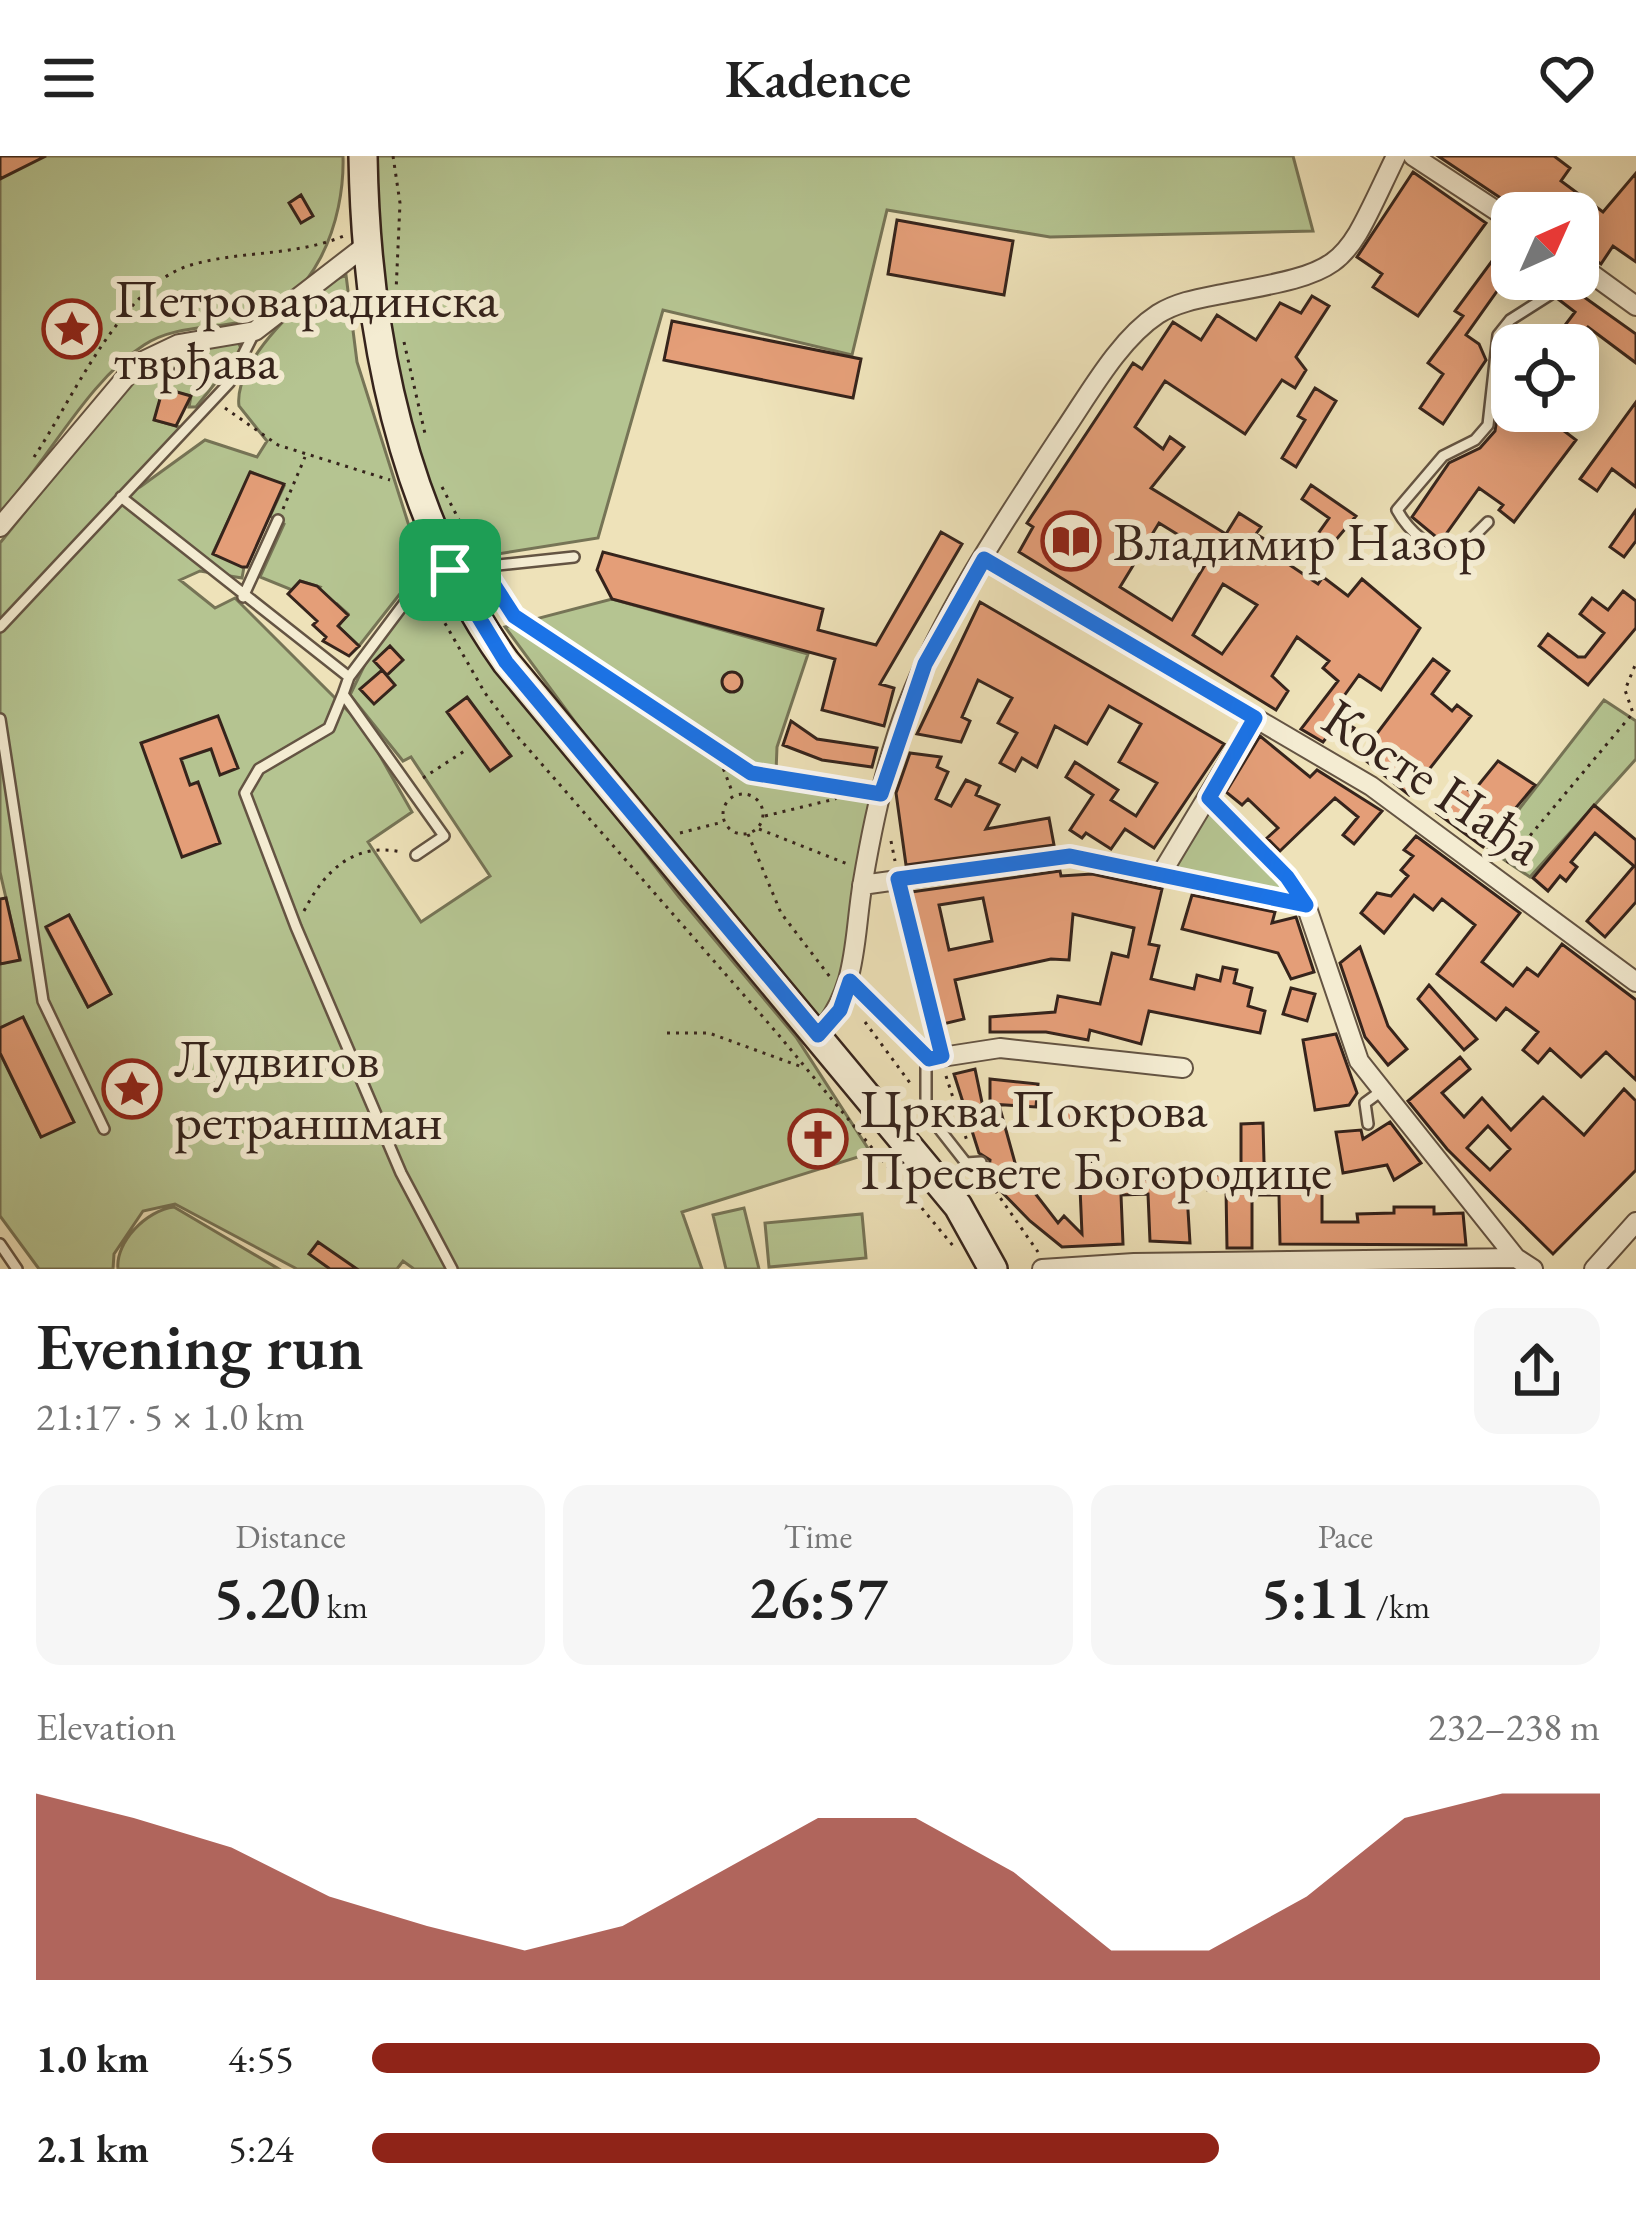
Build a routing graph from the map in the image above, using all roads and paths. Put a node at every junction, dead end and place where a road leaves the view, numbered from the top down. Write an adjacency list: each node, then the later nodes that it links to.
1 (363, 156): 6 (main road)
2 (393, 156): 10 (path)
3 (1396, 156): 25 (street)
4 (1413, 156): 5 (street)
5 (1491, 207)
6 (356, 240): 11 (street); 17 (path); 27 (main road)
7 (1599, 279): 9 (street)
8 (1542, 300): 22 (lane)
9 (1636, 306)
10 (397, 307)
11 (255, 331): 14 (lane); 23 (street)
12 (403, 338): 16 (path)
13 (159, 360): 14 (path)
14 (211, 396): 15 (path); 20 (lane)
15 (306, 455): 18 (path); 21 (path)
16 (430, 456)
17 (25, 468)
18 (402, 483)
19 (440, 483): 26 (path)
20 (121, 497): 29 (lane); 30 (lane)
21 (278, 520): 29 (lane)
22 (1488, 522)
23 (0, 527)
24 (574, 557): 26 (lane)
25 (984, 559): 35 (street, Косте Нађа); 40 (street)
26 (483, 568): 27 (lane); 37 (path)
27 (450, 570): 28 (lane); 58 (main road)
28 (421, 581): 32 (lane); 60 (path)
29 (243, 597): 32 (lane)
30 (0, 627)
31 (1636, 663): 50 (path)
32 (349, 677): 33 (lane)
33 (344, 694): 38 (lane); 54 (lane)
34 (0, 718): 65 (lane)
35 (1255, 718): 42 (street); 50 (street, Косте Нађа)
36 (466, 750): 38 (path)
37 (717, 751): 39 (path); 41 (path)
38 (411, 786): 48 (lane)
39 (847, 788): 40 (path); 43 (path)
40 (881, 794): 51 (street)
41 (734, 797): 43 (path); 44 (path)
42 (1209, 798): 49 (street); 53 (street)
43 (763, 816): 46 (path)
44 (725, 822): 45 (path); 46 (path)
45 (672, 828)
46 (758, 828): 51 (path)
47 (890, 837): 52 (path)
48 (416, 855): 54 (path)
49 (1161, 874): 52 (street); 53 (street)
50 (1497, 875): 56 (street, Косте Нађа)
51 (863, 879): 52 (street); 55 (street)
52 (898, 879): 59 (path)
53 (1306, 905): 62 (street)
54 (296, 927): 72 (lane)
55 (850, 981): 58 (street); 59 (street)
56 (1636, 982)
57 (667, 1033): 60 (path)
58 (818, 1035): 73 (main road)
59 (934, 1057): 61 (street); 63 (lane); 63 (path)
60 (804, 1067): 69 (path)
61 (1183, 1068)
62 (1381, 1092): 64 (lane); 70 (street)
63 (925, 1103): 66 (lane)
64 (1369, 1124)
65 (104, 1129)
66 (981, 1162)
67 (1636, 1222): 75 (street)
68 (0, 1244): 71 (lane)
69 (962, 1258)
70 (1524, 1264): 74 (street)
71 (17, 1269)
72 (452, 1269)
73 (993, 1269)
74 (1042, 1269)
75 (1594, 1269)

